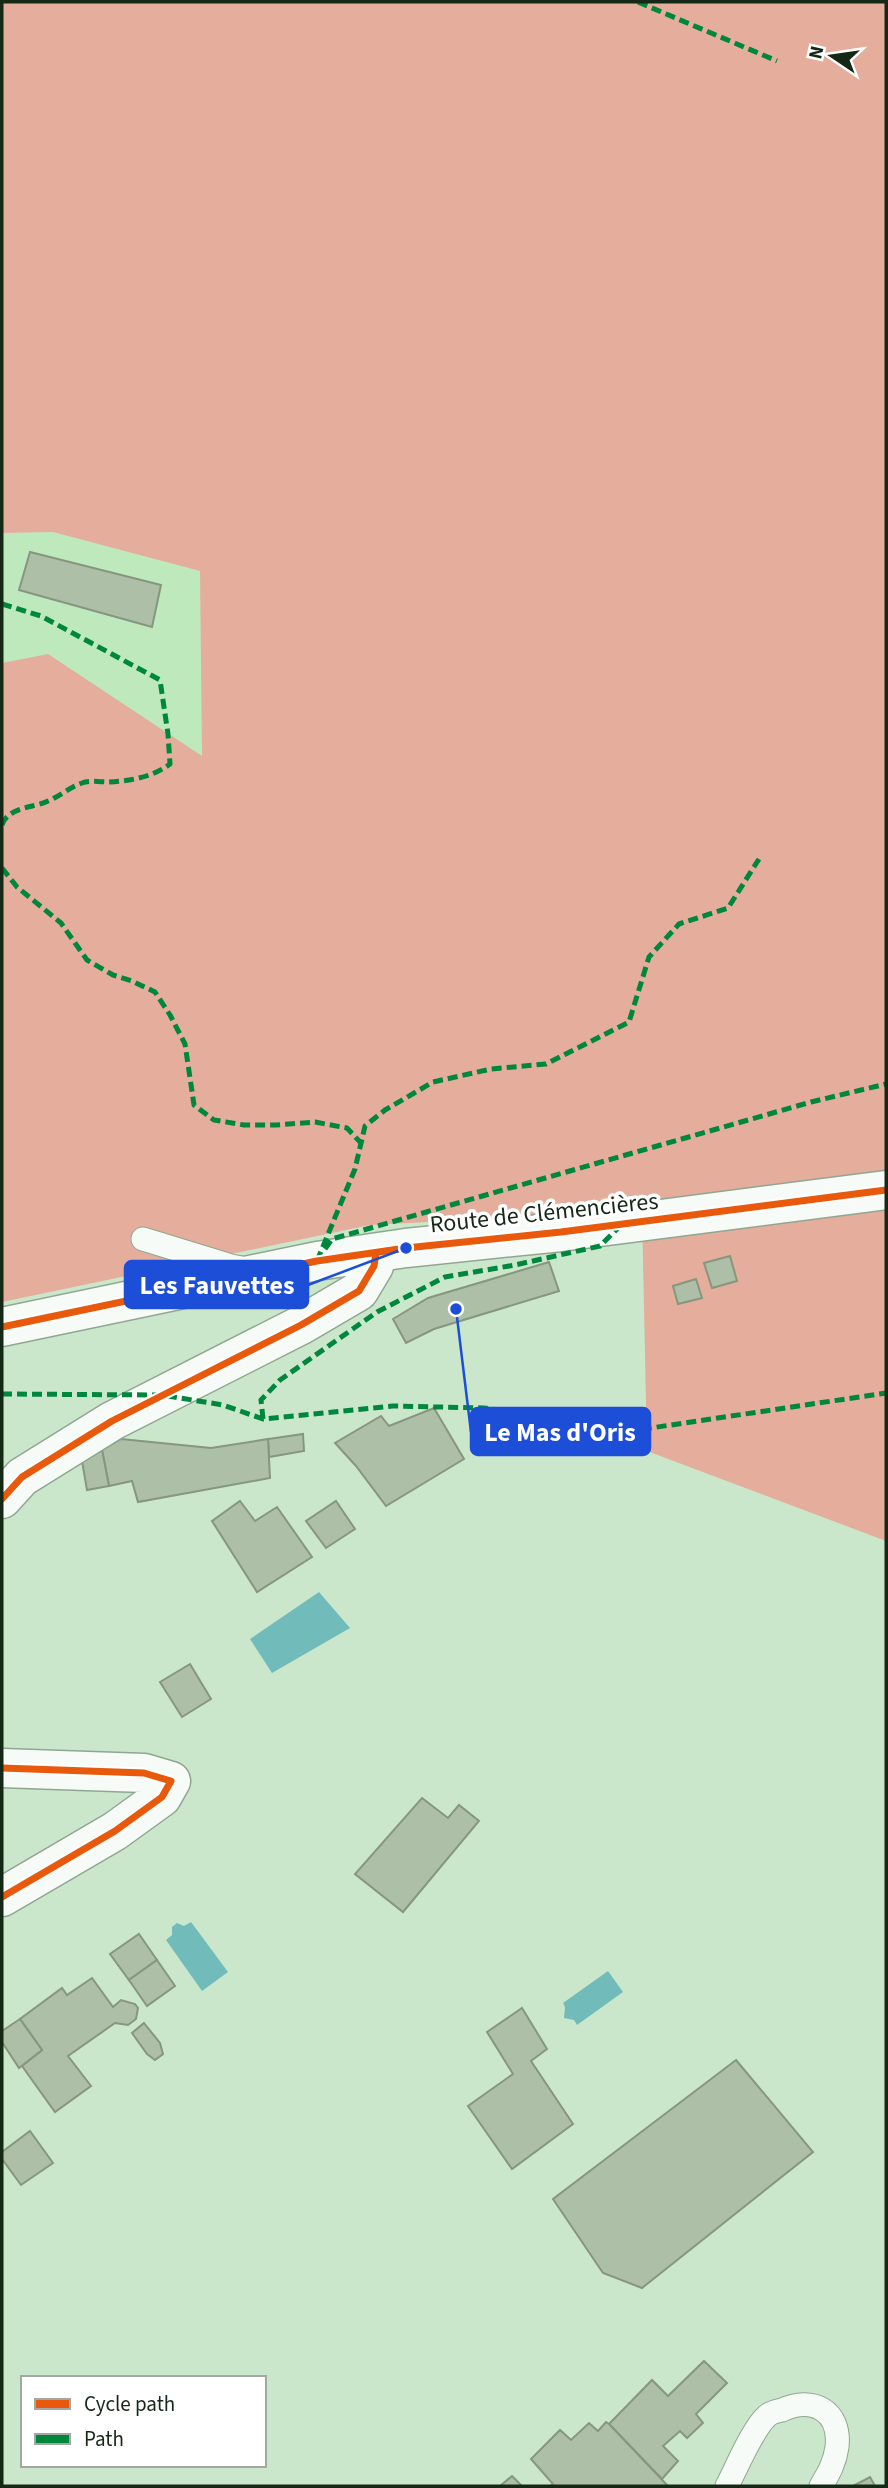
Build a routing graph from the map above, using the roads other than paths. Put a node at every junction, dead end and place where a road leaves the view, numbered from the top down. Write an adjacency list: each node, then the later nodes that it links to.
1 (886, 1190): 3 (street, Route de Clémencières)
2 (143, 1238): 4 (lane)
3 (376, 1254): 4 (street, Route de Clémencières); 6 (street)
4 (264, 1272): 5 (street, Route de Clémencières)
5 (2, 1327)
6 (2, 1499)
7 (2, 1768): 8 (street)
8 (2, 1897)
9 (727, 2486): 10 (lane)
10 (821, 2486)

